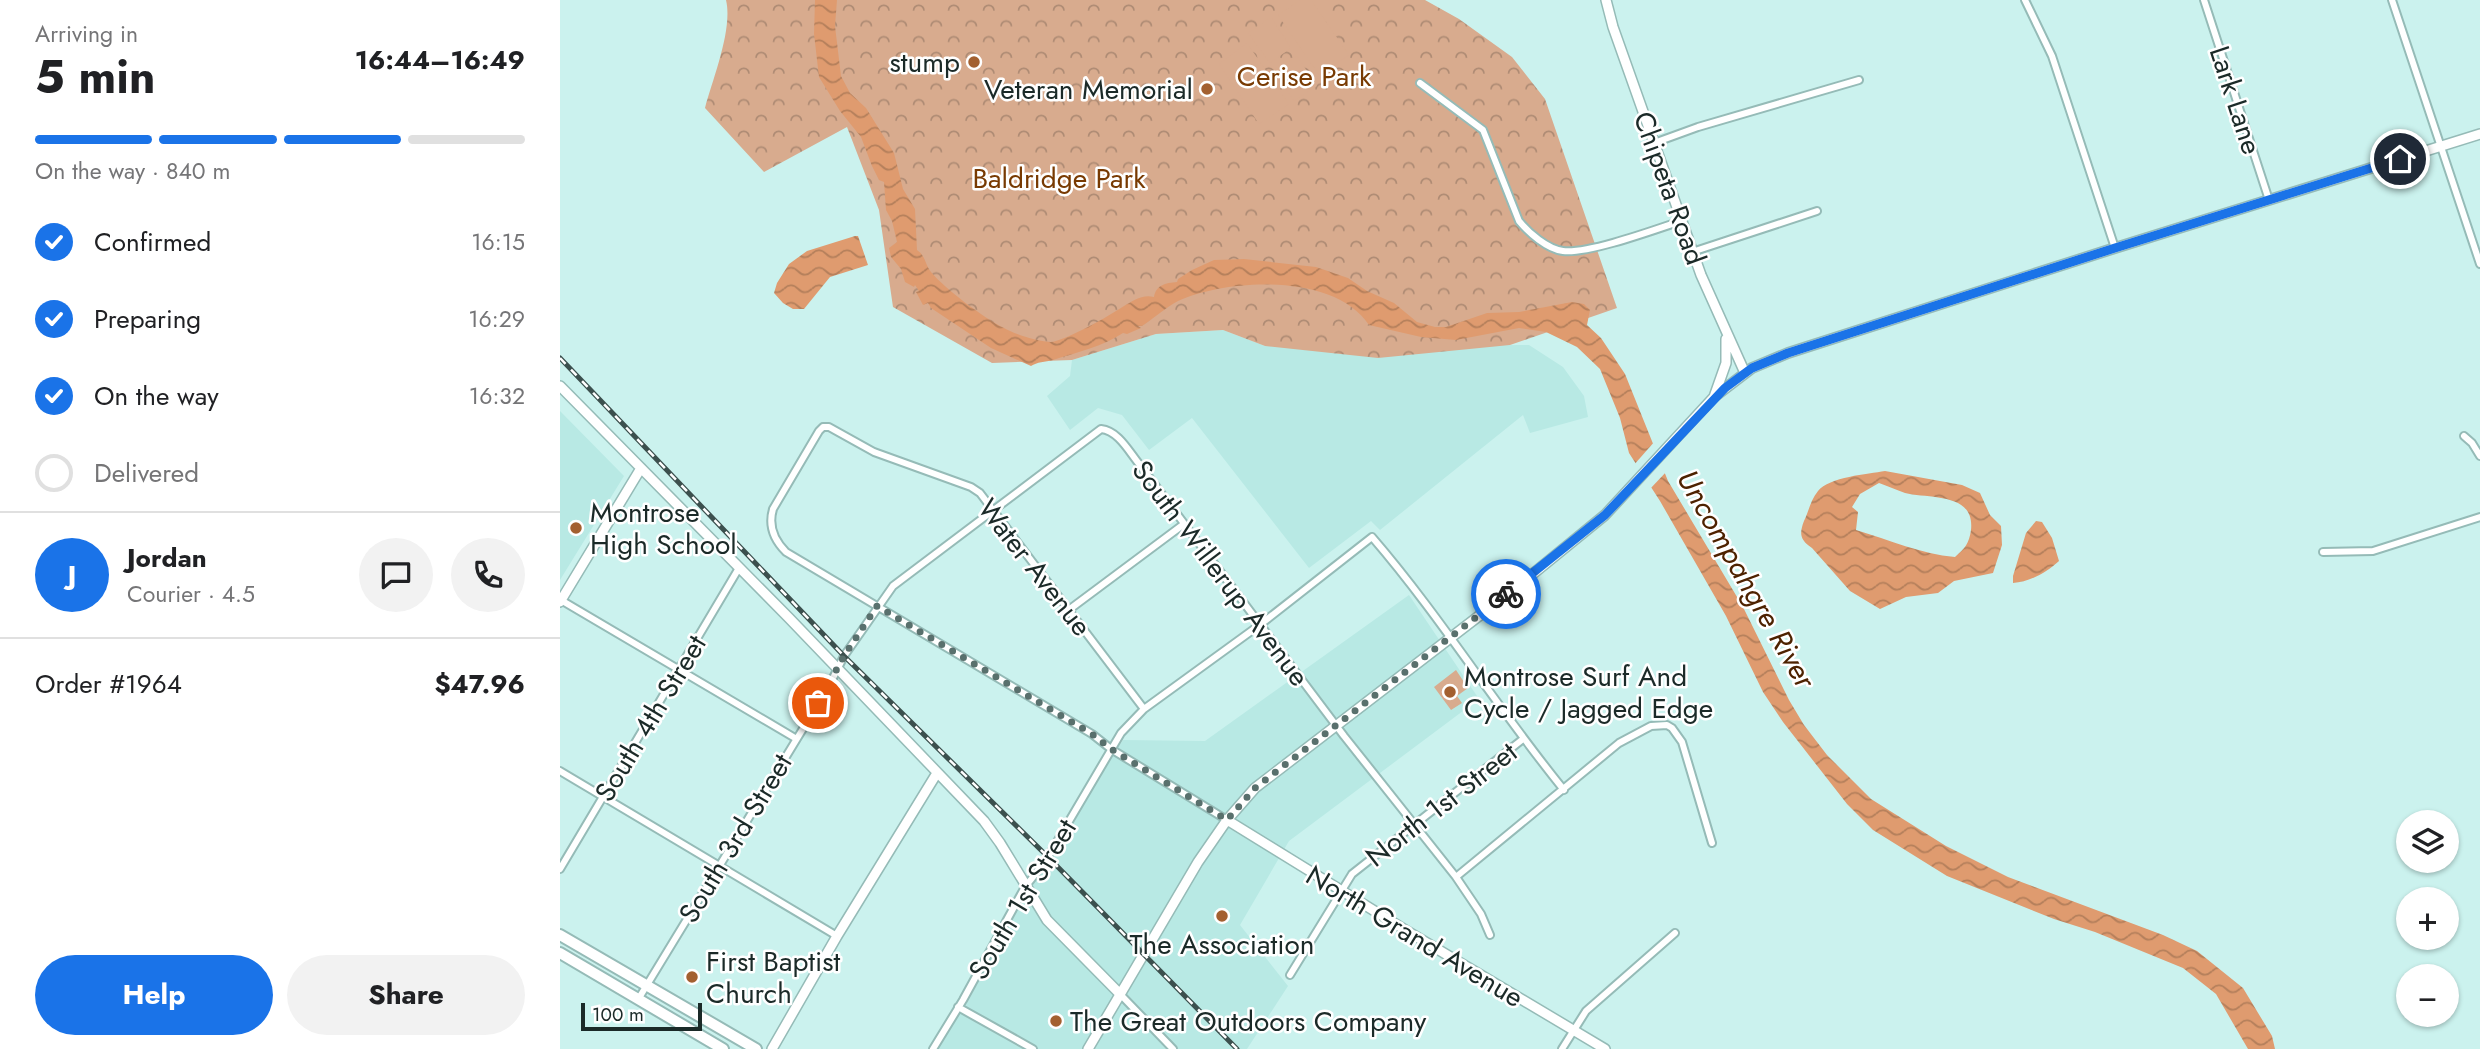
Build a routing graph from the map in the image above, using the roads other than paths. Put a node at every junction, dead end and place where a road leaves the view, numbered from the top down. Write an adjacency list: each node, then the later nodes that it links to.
1 (1606, 0): 8 (street, Chipeta Road)
2 (2025, 0): 13 (street)
3 (2204, 0): 10 (street, Lark Lane)
4 (2392, 0): 9 (street)
5 (1859, 80): 8 (street)
6 (1420, 83): 12 (street)
7 (2480, 134): 9 (street)
8 (1654, 143): 12 (street, Chipeta Road)
9 (2440, 147): 10 (street); 15 (street)
10 (2269, 200): 13 (street)
11 (1817, 211): 14 (street)
12 (1681, 221): 14 (street, Chipeta Road)
13 (2115, 248): 17 (street)
14 (1692, 253): 16 (street, Chipeta Road)
15 (2480, 262)
16 (1721, 317): 17 (street, Chipeta Road); 19 (street)
17 (1745, 373): 19 (street)
18 (560, 386): 23 (street)
19 (1714, 397): 33 (street)
20 (1101, 429): 24 (street, South 3rd Street); 26 (street, South Willerup Avenue)
21 (2464, 436): 22 (street)
22 (2480, 456)
23 (641, 468): 28 (street); 29 (street)
24 (992, 510): 30 (street, South 3rd Street); 30 (street, Water Avenue); 31 (street, Water Avenue)
25 (2480, 517): 27 (street)
26 (1184, 524): 31 (street); 32 (street, South Willerup Avenue)
27 (2323, 552)
28 (739, 568): 34 (street, South 4th Street); 35 (street)
29 (561, 601): 34 (street)
30 (877, 606): 35 (street, South 3rd Street); 40 (street)
31 (1069, 609): 36 (street, Water Avenue)
32 (1261, 624): 33 (street, South 1st Street); 36 (street, South 1st Street); 37 (street, South Willerup Avenue)
33 (1450, 637): 37 (street); 39 (street)
34 (679, 668): 38 (street); 44 (street, South 4th Street)
35 (838, 670): 38 (street, South 3rd Street); 42 (street)
36 (1144, 709): 40 (street, South 1st Street)
37 (1336, 725): 45 (street); 46 (street, South Willerup Avenue)
38 (795, 738): 48 (street, South 3rd Street)
39 (1524, 739): 43 (street); 46 (street, North 1st Street)
40 (1111, 749): 45 (street); 51 (street, South 1st Street)
41 (560, 771): 44 (street)
42 (937, 773): 51 (street); 56 (street)
43 (1564, 790): 47 (street); 50 (street)
44 (603, 796): 48 (street); 49 (street, South 4th Street)
45 (1227, 820): 52 (street, North Grand Avenue); 60 (street)
46 (1414, 824): 50 (street, South Willerup Avenue); 52 (street, North 1st Street)
47 (1712, 843)
48 (720, 866): 56 (street); 59 (street, South 3rd Street)
49 (560, 869)
50 (1456, 877): 55 (street, South Willerup Avenue)
51 (1025, 887): 60 (street); 62 (street, South 1st Street)
52 (1342, 890): 58 (street, North 1st Street); 63 (street, North Grand Avenue)
53 (1675, 933): 63 (street)
54 (560, 935): 59 (highway)
55 (1490, 935)
56 (837, 936): 66 (street)
57 (560, 953): 61 (highway)
58 (1290, 975)
59 (646, 985): 61 (street, South 3rd Street); 65 (highway)
60 (1120, 994): 69 (street); 70 (street)
61 (639, 998): 64 (highway)
62 (958, 1007): 67 (street, South 1st Street); 68 (street)
63 (1574, 1030): 71 (street); 72 (street, North Grand Avenue)
64 (723, 1049)
65 (756, 1049)
66 (772, 1049)
67 (933, 1049)
68 (1033, 1049)
69 (1088, 1049)
70 (1173, 1049)
71 (1562, 1049)
72 (1605, 1049)

